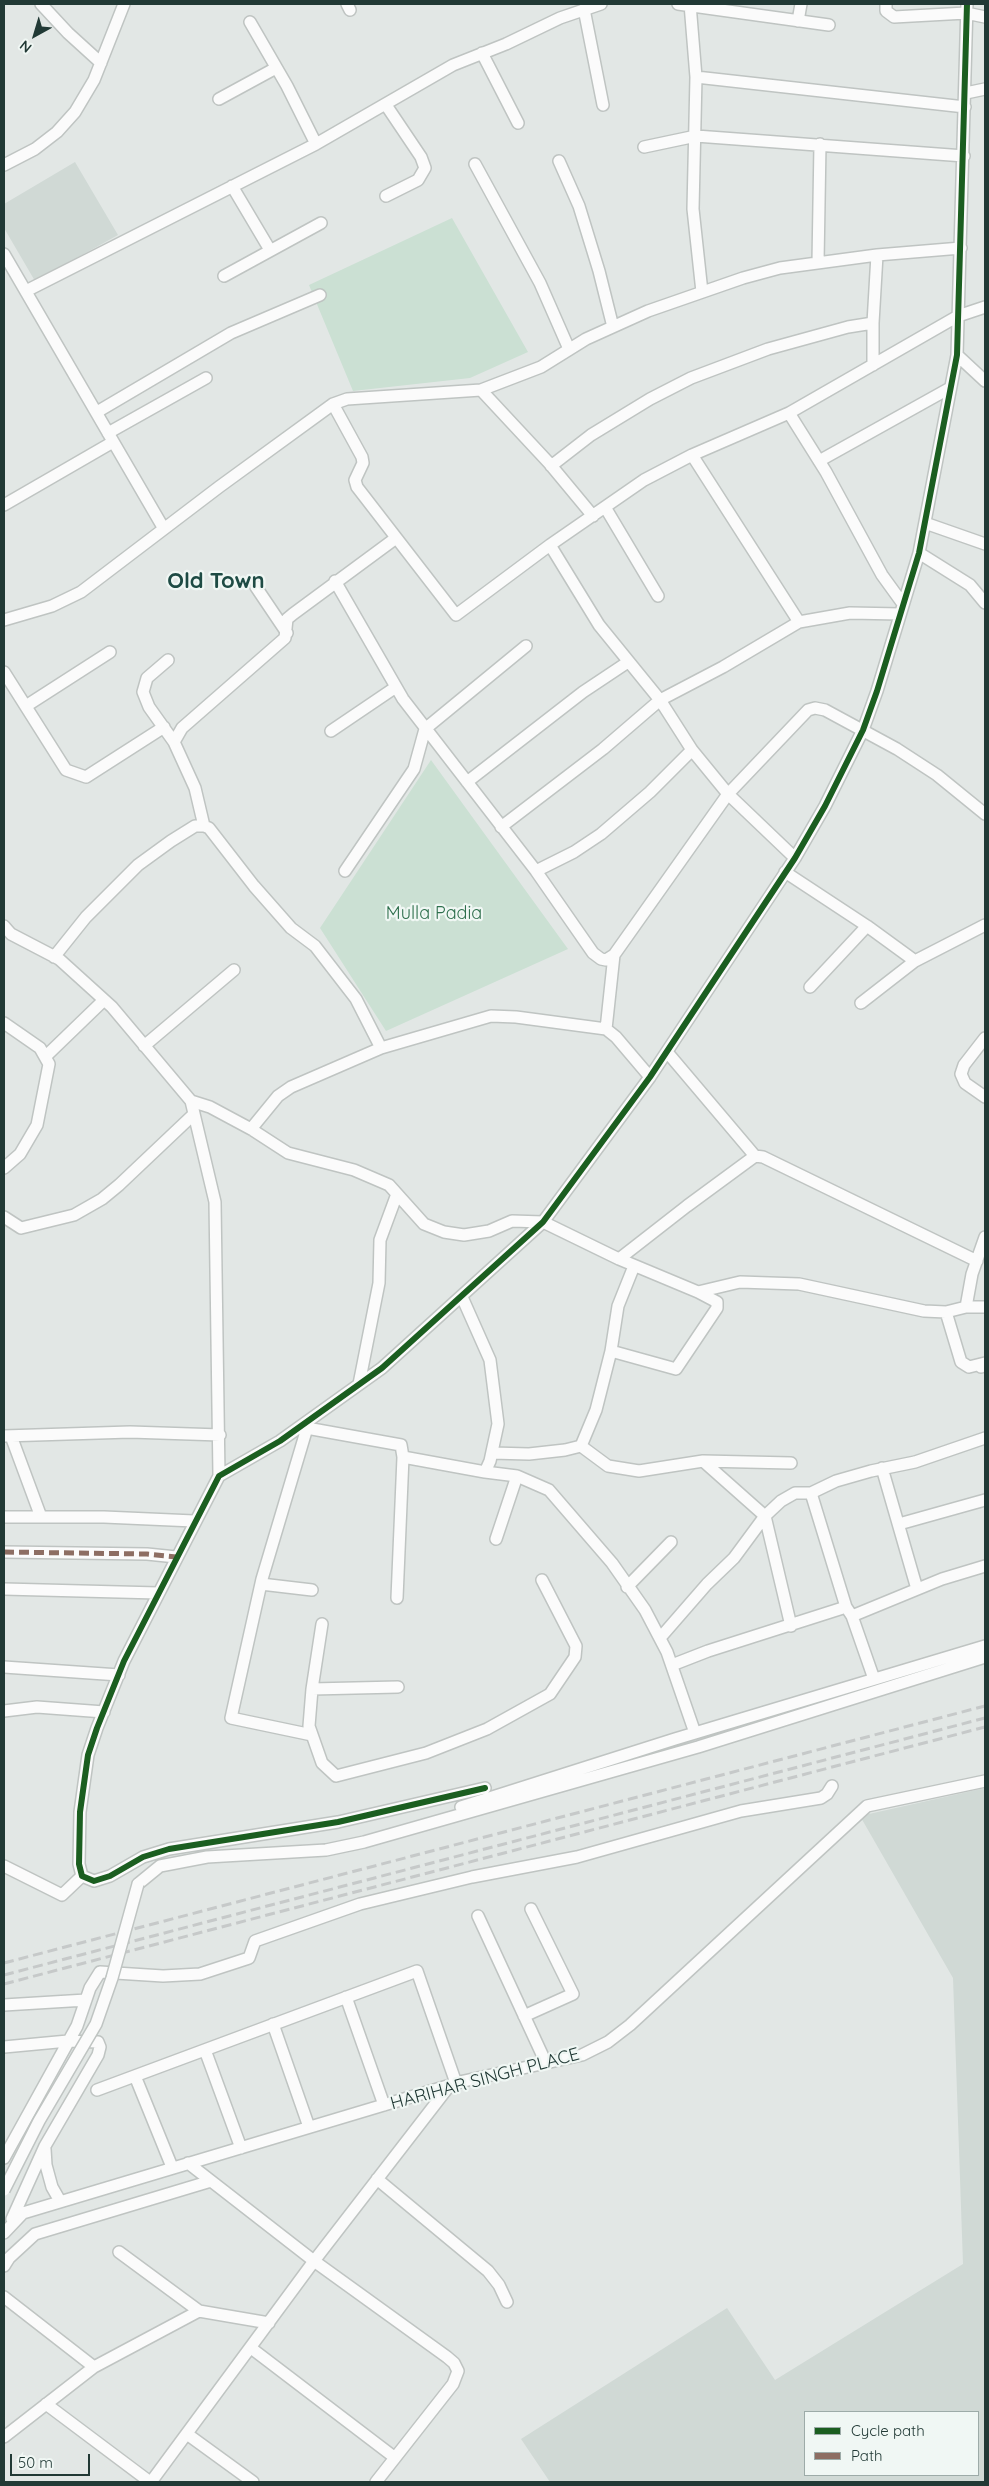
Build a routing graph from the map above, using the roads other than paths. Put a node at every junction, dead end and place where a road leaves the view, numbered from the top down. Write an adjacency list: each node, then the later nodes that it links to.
1 (41, 4): 14 (street)
2 (124, 4): 14 (street)
3 (601, 4): 7 (street)
4 (686, 4): 10 (street); 16 (street)
5 (801, 4): 10 (street)
6 (886, 4): 8 (street)
7 (584, 8): 13 (street); 21 (street)
8 (967, 8): 9 (street); 18 (street)
9 (985, 17)
10 (798, 21): 12 (street)
11 (250, 22): 15 (street)
12 (830, 26)
13 (482, 53): 20 (street); 23 (street)
14 (101, 63): 31 (street)
15 (276, 68): 19 (street); 25 (street)
16 (696, 77): 22 (street); 24 (street)
17 (985, 89): 18 (street)
18 (966, 93): 22 (street)
19 (219, 99)
20 (386, 105): 25 (street); 33 (street)
21 (603, 105)
22 (965, 107): 28 (street)
23 (518, 123)
24 (696, 136): 26 (street); 27 (street); 42 (street)
25 (316, 144): 32 (street)
26 (820, 144): 28 (street); 39 (street)
27 (644, 147)
28 (964, 156): 35 (street)
29 (559, 161): 47 (street)
30 (475, 164): 48 (street)
31 (4, 165)
32 (232, 186): 36 (street); 41 (street)
33 (386, 196)
34 (321, 223): 36 (street)
35 (961, 248): 38 (street); 45 (street)
36 (270, 250): 40 (street)
37 (4, 254): 41 (street)
38 (877, 255): 39 (street); 46 (street)
39 (818, 262): 42 (street)
40 (224, 276)
41 (26, 291): 56 (street)
42 (702, 292): 47 (street)
43 (320, 295): 56 (street)
44 (985, 307): 45 (street)
45 (958, 316): 49 (street); 50 (street)
46 (873, 323): 50 (street); 61 (street)
47 (613, 327): 48 (street)
48 (569, 349): 54 (street)
49 (957, 355): 52 (street); 53 (street)
50 (873, 366): 57 (street)
51 (206, 378): 58 (street)
52 (985, 381)
53 (950, 388): 60 (street); 65 (street)
54 (480, 390): 55 (street); 61 (street)
55 (333, 404): 66 (street); 67 (street)
56 (97, 412): 58 (street)
57 (789, 413): 59 (street); 60 (street)
58 (110, 437): 62 (street); 66 (street)
59 (692, 455): 63 (street); 77 (street)
60 (819, 461): 75 (street)
61 (551, 466): 64 (street)
62 (4, 505)
63 (605, 507): 64 (street); 73 (street)
64 (593, 516): 69 (street)
65 (924, 523): 68 (street); 70 (street)
66 (164, 529): 76 (street)
67 (396, 538): 69 (street); 71 (street)
68 (985, 544)
69 (550, 545): 82 (street)
70 (919, 552): 74 (street); 75 (street)
71 (335, 581): 78 (street); 84 (street)
72 (256, 587): 78 (street)
73 (658, 596)
74 (985, 603)
75 (902, 609): 77 (street); 89 (street)
76 (4, 620)
77 (799, 622): 85 (street)
78 (287, 633): 91 (street)
79 (526, 646): 88 (street)
80 (110, 652): 86 (street)
81 (168, 660): 87 (street)
82 (628, 662): 85 (street); 93 (street)
83 (4, 672): 86 (street)
84 (396, 687): 88 (street); 90 (street)
85 (660, 700): 92 (street); 97 (street)
86 (26, 706): 87 (street)
87 (164, 727): 91 (street)
88 (426, 728): 93 (street); 99 (street)
89 (863, 730): 94 (street); 95 (street); 98 (street)
90 (330, 732)
91 (174, 742): 96 (street)
92 (692, 750): 94 (street); 100 (street)
93 (467, 782): 97 (street)
94 (728, 794): 98 (street); 105 (street)
95 (985, 814)
96 (204, 826): 106 (street); 116 (street)
97 (501, 827): 100 (street)
98 (795, 858): 101 (street)
99 (345, 871)
100 (536, 871): 105 (street)
101 (785, 872): 102 (street); 117 (street)
102 (867, 926): 107 (street); 109 (street)
103 (985, 926): 107 (street)
104 (6, 934): 106 (street)
105 (614, 954): 113 (street)
106 (54, 957): 110 (street)
107 (915, 961): 111 (street)
108 (234, 970): 115 (street)
109 (810, 987)
110 (104, 1000): 115 (street); 118 (street)
111 (861, 1003)
112 (4, 1023): 118 (street)
113 (606, 1029): 116 (street); 119 (street)
114 (985, 1038): 120 (street)
115 (144, 1046): 121 (street)
116 (381, 1048): 123 (street)
117 (667, 1052): 119 (street); 124 (street)
118 (45, 1057): 125 (street)
119 (650, 1077): 128 (street)
120 (985, 1097)
121 (190, 1101): 122 (street); 123 (street)
122 (194, 1114): 127 (street); 142 (street)
123 (251, 1129): 126 (street)
124 (755, 1156): 130 (street); 131 (street)
125 (4, 1168)
126 (397, 1194): 128 (street); 140 (street)
127 (4, 1217)
128 (543, 1222): 130 (street); 134 (street)
129 (985, 1237): 131 (street)
130 (619, 1259): 132 (street)
131 (977, 1262): 136 (street)
132 (634, 1266): 133 (street); 138 (street)
133 (698, 1292): 137 (street); 138 (street)
134 (462, 1297): 140 (street); 146 (street)
135 (985, 1307): 136 (street)
136 (966, 1308): 137 (street)
137 (946, 1312): 139 (street)
138 (611, 1351): 145 (street)
139 (984, 1365)
140 (360, 1384): 141 (street)
141 (303, 1427): 147 (street); 152 (street); 167 (street)
142 (220, 1435): 143 (street); 152 (street)
143 (7, 1436): 158 (street)
144 (985, 1438): 150 (street)
145 (582, 1446): 146 (street); 148 (street)
146 (492, 1454): 151 (street)
147 (403, 1457): 151 (street); 173 (street)
148 (703, 1461): 149 (street); 156 (street)
149 (791, 1463)
150 (882, 1468): 154 (street); 160 (street)
151 (485, 1472): 153 (street)
152 (219, 1476): 159 (street)
153 (517, 1476): 161 (street); 168 (street)
154 (811, 1493): 156 (street); 174 (street)
155 (985, 1500): 160 (street)
156 (765, 1516): 176 (street); 177 (street)
157 (4, 1517): 158 (street)
158 (41, 1517): 159 (street)
159 (194, 1522): 164 (street)
160 (899, 1524): 170 (street)
161 (496, 1539)
162 (671, 1542): 168 (street)
163 (4, 1552): 164 (street)
164 (176, 1557): 172 (street)
165 (985, 1566): 170 (street)
166 (542, 1580): 189 (street)
167 (261, 1584): 171 (street); 189 (street)
168 (627, 1587): 177 (street)
169 (4, 1589): 172 (street)
170 (918, 1589): 174 (street)
171 (312, 1590)
172 (158, 1593): 182 (street)
173 (397, 1598)
174 (849, 1612): 176 (street); 183 (street)
175 (322, 1624): 185 (street)
176 (791, 1626): 180 (street)
177 (660, 1638): 180 (street)
178 (985, 1646): 183 (street)
179 (985, 1657): 193 (street)
180 (672, 1665): 188 (street)
181 (4, 1667): 182 (street)
182 (119, 1675): 187 (street)
183 (874, 1679): 188 (street)
184 (398, 1687): 185 (street)
185 (312, 1689): 189 (street)
186 (4, 1711): 187 (street)
187 (104, 1712): 195 (street)
188 (695, 1733): 193 (street)
189 (312, 1735)
190 (985, 1781): 206 (street, HARIHAR SINGH PLACE)
191 (832, 1786): 199 (street)
192 (485, 1788): 195 (street)
193 (364, 1842): 219 (street, bridge)
194 (4, 1866): 195 (street)
195 (82, 1876)
196 (531, 1909): 201 (street)
197 (478, 1916): 201 (street)
198 (346, 1997): 202 (street); 208 (street); 210 (street)
199 (86, 2000): 200 (street); 203 (street)
200 (4, 2005)
201 (524, 2016): 206 (street)
202 (273, 2024): 205 (street); 211 (street)
203 (68, 2041): 204 (street); 212 (street); 214 (street)
204 (4, 2047)
205 (206, 2050): 207 (street); 213 (street)
206 (546, 2063): 208 (street, HARIHAR SINGH PLACE)
207 (135, 2076): 209 (street); 216 (street)
208 (453, 2084): 210 (street, HARIHAR SINGH PLACE); 217 (street)
209 (97, 2090)
210 (384, 2105): 211 (street, HARIHAR SINGH PLACE)
211 (309, 2128): 213 (street, HARIHAR SINGH PLACE)
212 (44, 2146): 220 (street); 221 (street)
213 (241, 2148): 215 (street, HARIHAR SINGH PLACE)
214 (4, 2158)
215 (188, 2163): 216 (street, HARIHAR SINGH PLACE); 218 (street)
216 (172, 2167): 220 (street, HARIHAR SINGH PLACE)
217 (377, 2179): 223 (street); 226 (street)
218 (211, 2181): 223 (street); 224 (street)
219 (4, 2190)
220 (60, 2202): 221 (street, HARIHAR SINGH PLACE)
221 (7, 2229)
222 (119, 2252): 227 (street)
223 (314, 2261): 228 (street); 234 (street)
224 (4, 2266)
225 (4, 2297): 230 (street)
226 (506, 2302)
227 (199, 2311): 228 (street); 230 (street)
228 (269, 2324): 229 (street)
229 (251, 2348): 232 (street); 234 (street)
230 (94, 2367): 231 (street)
231 (46, 2404): 233 (street); 235 (street)
232 (187, 2434): 235 (street); 236 (street)
233 (4, 2437)
234 (394, 2456): 237 (street)
235 (150, 2482)
236 (253, 2482)
237 (376, 2482)

